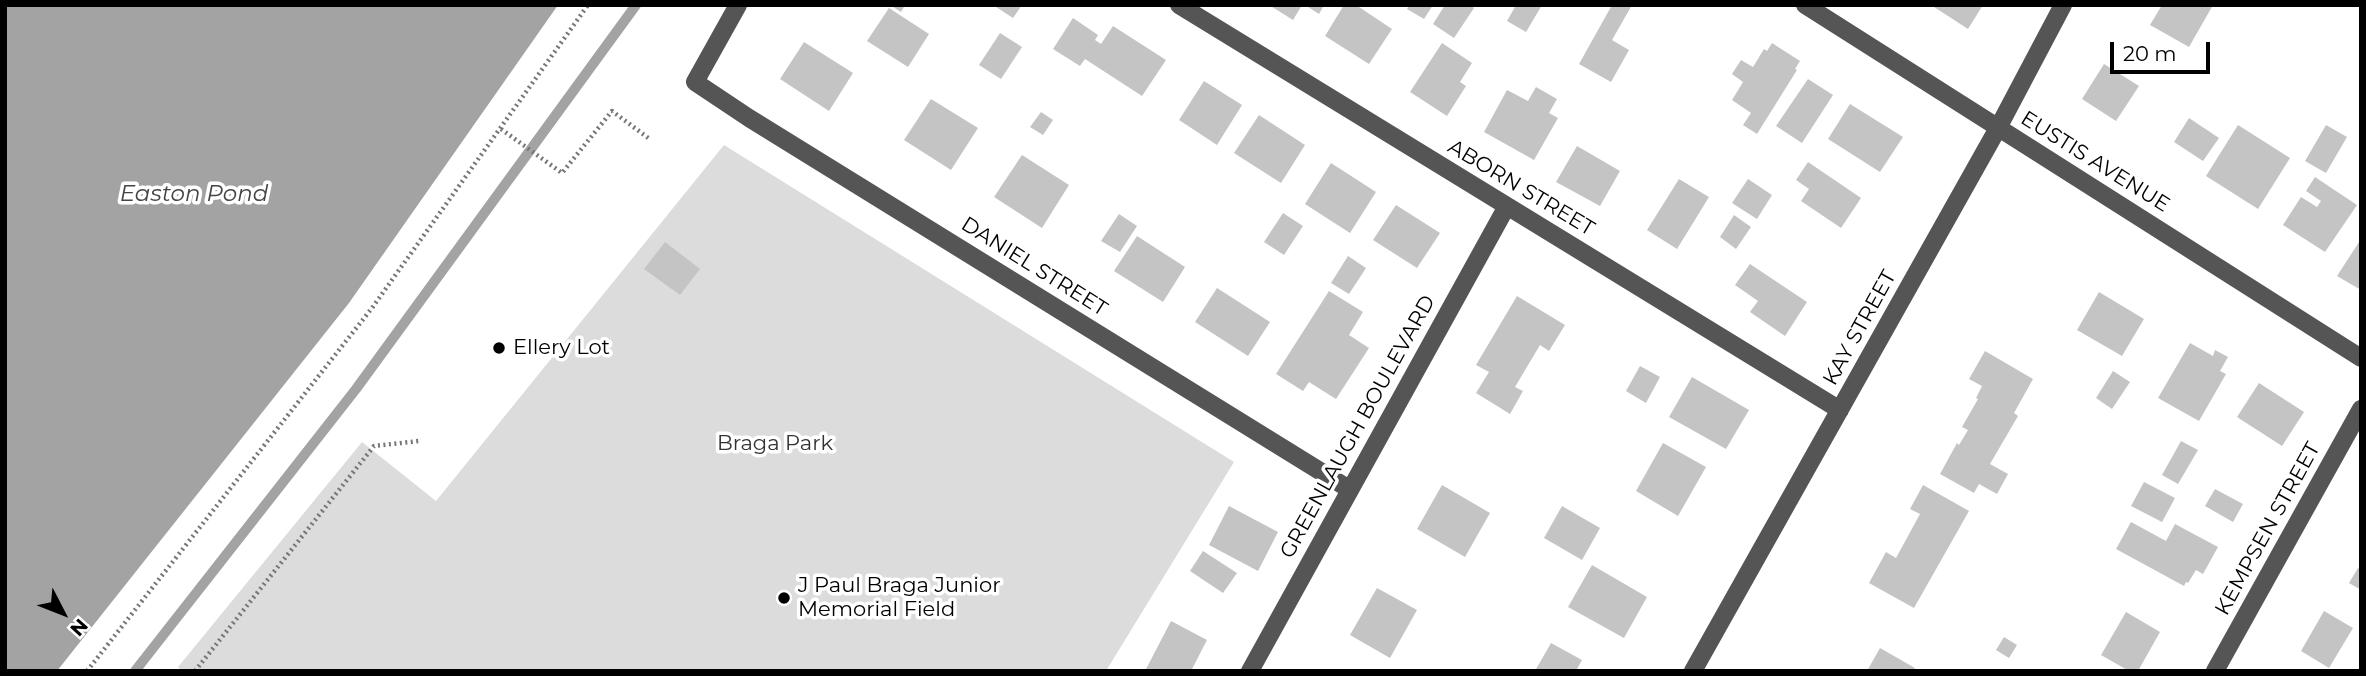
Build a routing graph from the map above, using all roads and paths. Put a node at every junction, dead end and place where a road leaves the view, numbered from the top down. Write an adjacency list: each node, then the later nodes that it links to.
1 (588, 5): 7 (path)
2 (738, 5): 14 (street, DANIEL STREET)
3 (1179, 5): 9 (street, ABORN STREET)
4 (1805, 5): 6 (street, EUSTIS AVENUE)
5 (2063, 5): 6 (street, KAY STREET)
6 (1998, 128): 10 (street, EUSTIS AVENUE); 12 (street, KAY STREET)
7 (501, 129): 8 (path); 15 (path)
8 (651, 140)
9 (1507, 206): 12 (street, ABORN STREET); 14 (street, GREENLAUGH BOULEVARD)
10 (2361, 358)
11 (2361, 409): 19 (street, KEMPSEN STREET)
12 (1840, 410): 18 (street, KAY STREET)
13 (419, 441): 16 (path)
14 (1349, 489): 17 (street, GREENLAUGH BOULEVARD)
15 (87, 671)
16 (195, 671)
17 (1250, 671)
18 (1693, 671)
19 (2216, 671)

